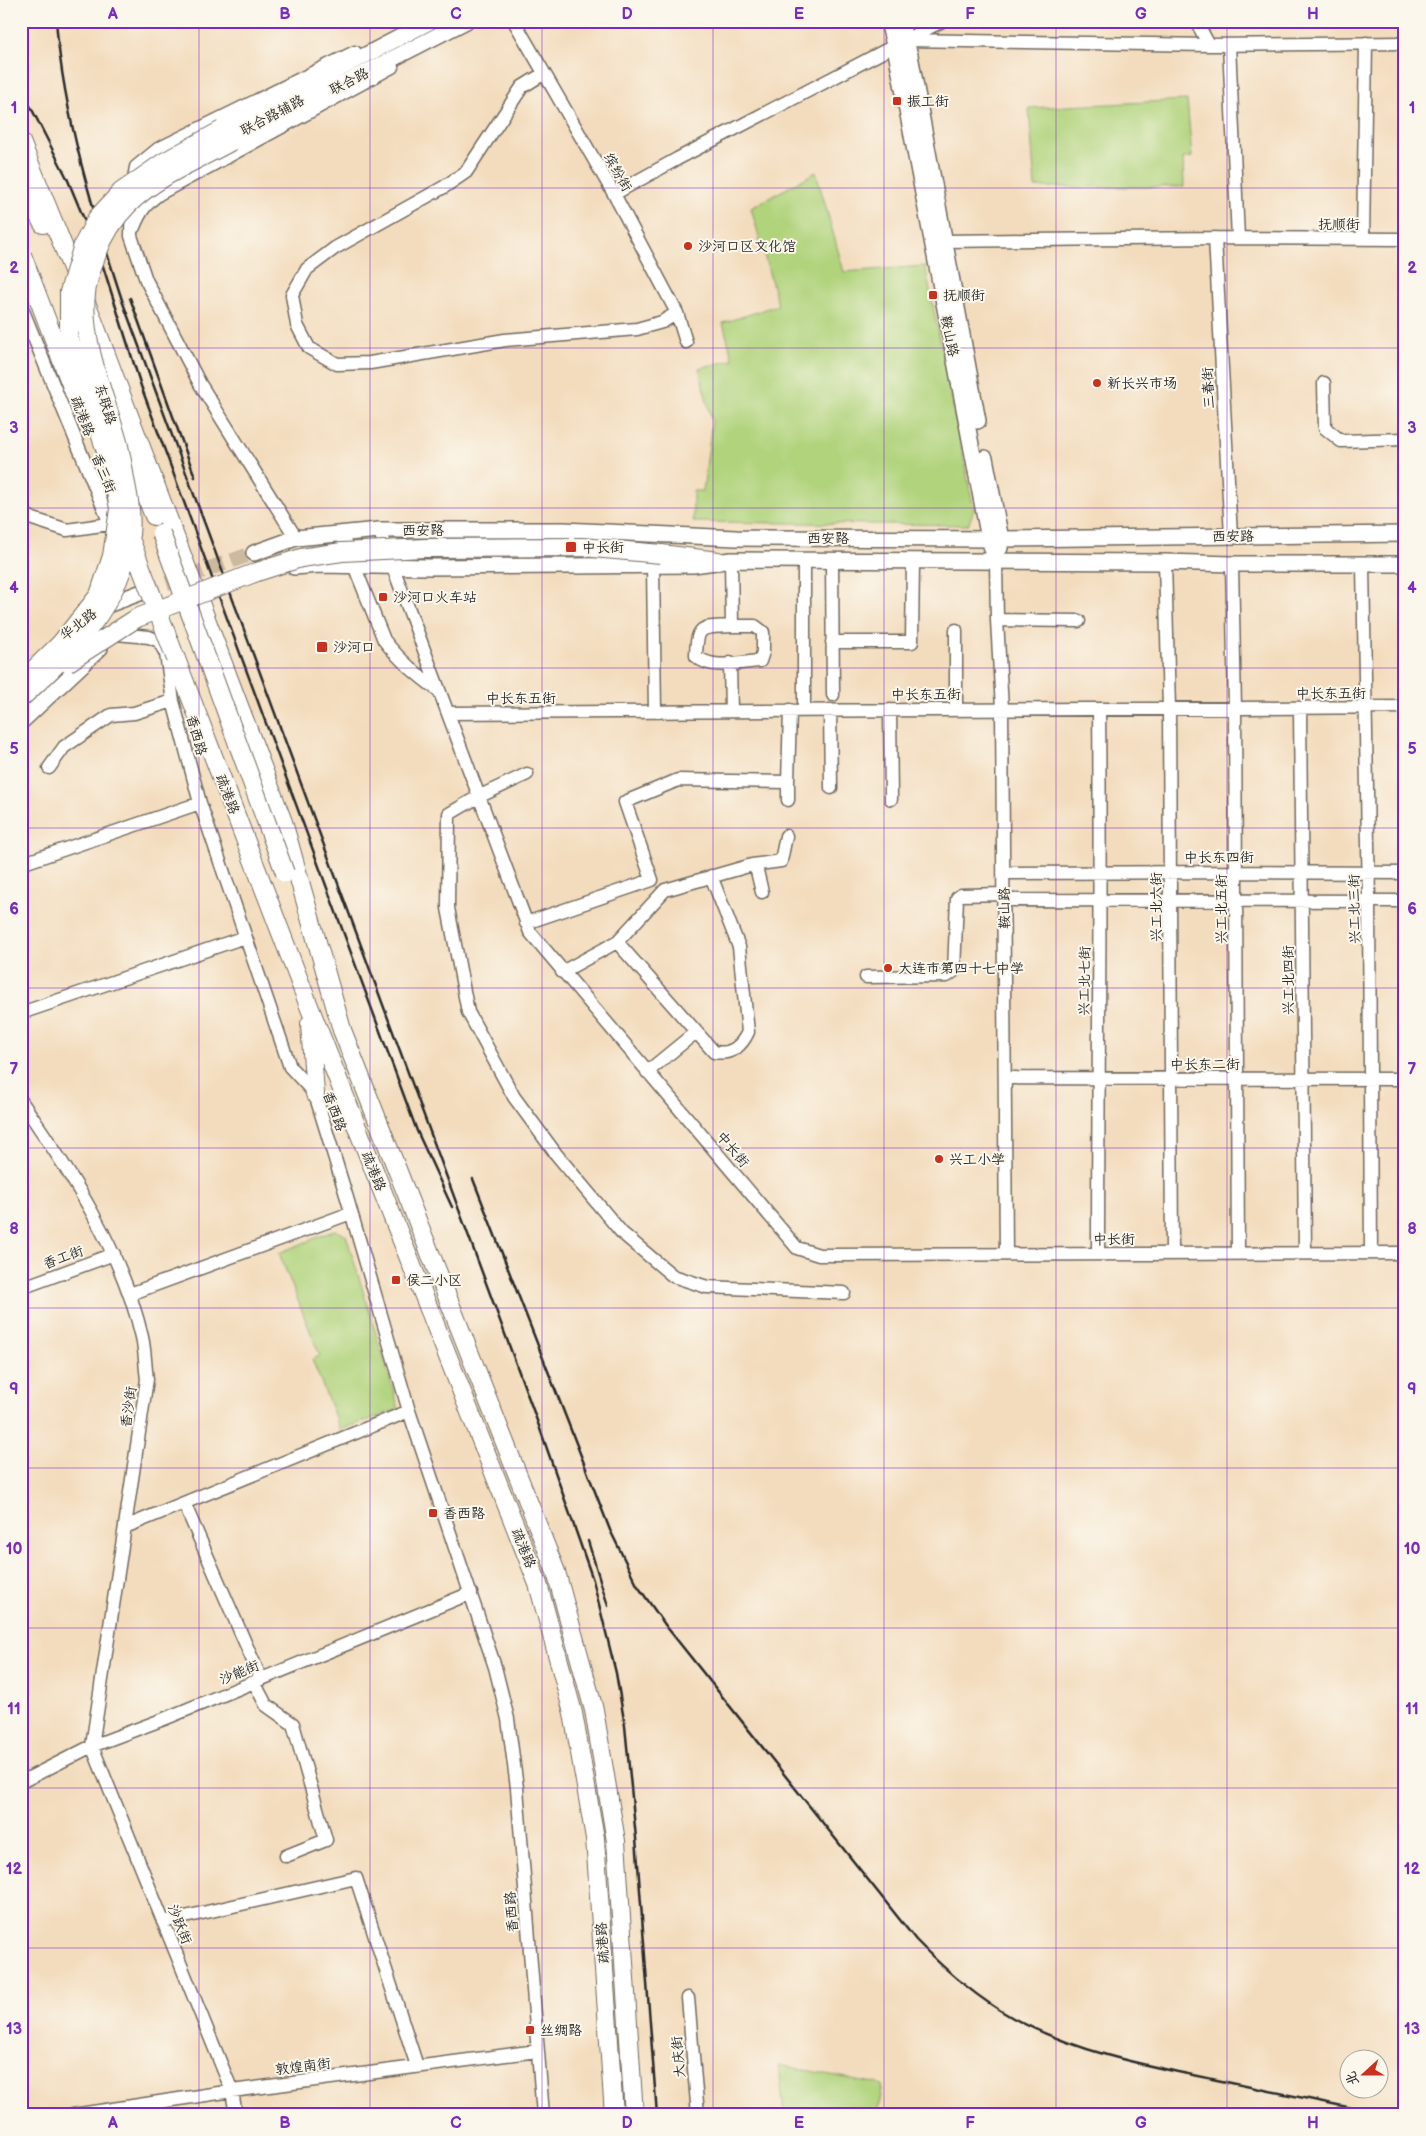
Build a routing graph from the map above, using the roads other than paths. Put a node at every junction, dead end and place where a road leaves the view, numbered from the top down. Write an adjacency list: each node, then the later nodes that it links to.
1 (418, 21): 16 (street, 联合路辅路)
2 (431, 21): 15 (main road, 联合路)
3 (468, 21): 15 (main road, 联合路); 18 (street, 联合路辅路)
4 (514, 21): 14 (street, 缤纷街)
5 (888, 21): 9 (main road, 鞍山路)
6 (900, 21): 9 (main road, 鞍山路)
7 (942, 21): 9 (street)
8 (1196, 21): 12 (street)
9 (900, 43): 12 (street); 20 (street); 26 (main road, 鞍山路); 42 (main road, 鞍山路)
10 (1366, 43): 11 (street); 13 (street); 24 (street)
11 (1405, 43)
12 (1209, 45): 13 (street)
13 (1229, 45): 23 (street)
14 (543, 74): 20 (street, 缤纷街); 29 (street)
15 (227, 135): 32 (highway, 东联路, bridge); 70 (highway, 东联路, bridge)
16 (172, 143): 18 (street); 21 (street, 联合路辅路)
17 (23, 148): 30 (highway)
18 (192, 176): 21 (street, 联合路辅路)
19 (21, 182): 30 (highway)
20 (614, 194): 29 (street, 缤纷街)
21 (131, 236): 41 (street)
22 (1215, 238): 23 (street, 抚顺街); 26 (street, 抚顺街); 40 (street, 三春街)
23 (1238, 238): 24 (street, 抚顺街)
24 (1364, 239): 25 (street, 抚顺街)
25 (1405, 240)
26 (944, 241): 42 (main road, 鞍山路)
27 (22, 255): 123 (highway, 疏港路, bridge)
28 (21, 306): 36 (street, 香三街)
29 (677, 312): 31 (street, 缤纷街)
30 (91, 315): 125 (highway)
31 (686, 342)
32 (92, 355): 69 (highway, 东联路, bridge); 125 (highway, bridge)
33 (1324, 383): 34 (street)
34 (1405, 439)
35 (21, 512): 36 (street)
36 (109, 524): 59 (street, 香三街)
37 (379, 530): 38 (main road, 西安路); 42 (main road, 西安路); 56 (street, 中长街)
38 (340, 533): 41 (main road, 西安路); 55 (street)
39 (1405, 534): 40 (main road, 西安路)
40 (1231, 536): 42 (main road, 西安路)
41 (296, 538): 43 (main road, 西安路)
42 (995, 539): 49 (main road, 鞍山路)
43 (254, 552)
44 (657, 559): 45 (highway); 56 (main road); 69 (highway, bridge); 88 (street)
45 (724, 560): 46 (main road, 西安路); 63 (street)
46 (804, 560): 47 (main road, 西安路); 84 (street)
47 (832, 560): 48 (main road, 西安路); 66 (street)
48 (914, 561): 49 (main road, 西安路); 66 (street)
49 (996, 562): 50 (main road, 西安路); 61 (street, 鞍山路)
50 (1165, 562): 51 (main road, 西安路); 77 (street, 兴工北六街)
51 (1232, 564): 52 (main road, 西安路); 78 (street, 兴工北五街)
52 (1363, 564): 53 (main road, 西安路); 75 (street, 兴工北三街)
53 (1405, 564)
54 (335, 565): 55 (main road); 57 (main road); 58 (street)
55 (354, 566): 56 (main road); 58 (street)
56 (392, 566): 71 (street, 中长街)
57 (261, 577)
58 (361, 584): 71 (street)
59 (145, 591): 68 (main road, 华北路)
60 (152, 619): 65 (main road)
61 (997, 620): 62 (street); 81 (street, 鞍山路)
62 (1079, 620)
63 (732, 626): 67 (street); 67 (street)
64 (956, 630): 80 (street)
65 (116, 634): 74 (street, 香西路); 90 (main road)
66 (832, 642): 72 (street)
67 (730, 663): 87 (street)
68 (21, 673)
69 (40, 681): 73 (highway, 东联路, bridge)
70 (21, 682)
71 (439, 692): 89 (street, 中长街)
72 (833, 695)
73 (21, 698)
74 (173, 701): 91 (street); 98 (street, 香西路)
75 (1365, 707): 76 (street, 中长东五街); 79 (street, 中长东五街); 107 (street, 兴工北三街)
76 (1405, 707)
77 (1169, 708): 78 (street, 中长东五街); 82 (street, 中长东五街); 102 (street, 兴工北六街)
78 (1235, 708): 79 (street, 中长东五街); 103 (street, 兴工北五街)
79 (1300, 708): 104 (street, 兴工北四街)
80 (956, 709): 81 (street, 中长东五街); 86 (street, 中长东五街)
81 (1002, 709): 82 (street, 中长东五街); 105 (street, 鞍山路)
82 (1099, 709): 106 (street, 兴工北七街)
83 (790, 710): 84 (street, 中长东五街); 87 (street, 中长东五街); 93 (street)
84 (804, 710): 85 (street, 中长东五街)
85 (830, 710): 86 (street, 中长东五街); 94 (street)
86 (890, 710): 96 (street)
87 (731, 711): 88 (street, 中长东五街)
88 (655, 712): 89 (street, 中长东五街)
89 (448, 713): 95 (street, 中长街)
90 (21, 722)
91 (49, 768)
92 (527, 774): 95 (street)
93 (788, 782): 97 (street); 118 (street)
94 (831, 788)
95 (478, 797): 118 (street, 中长街); 147 (street)
96 (891, 799)
97 (788, 800)
98 (200, 803): 100 (street); 119 (street, 香西路)
99 (786, 836): 101 (street)
100 (21, 864)
101 (752, 865): 109 (street); 110 (street)
102 (1171, 872): 103 (street, 中长东四街); 106 (street, 中长东四街); 113 (street, 兴工北六街)
103 (1236, 872): 104 (street, 中长东四街); 114 (street, 兴工北五街)
104 (1303, 872): 107 (street, 中长东四街); 115 (street, 兴工北四街)
105 (1003, 873): 106 (street, 中长东四街); 111 (street, 鞍山路)
106 (1100, 873): 112 (street, 兴工北七街)
107 (1368, 873): 108 (street, 中长东四街); 116 (street, 兴工北三街)
108 (1405, 873)
109 (711, 876): 120 (street); 126 (street)
110 (762, 892)
111 (1004, 897): 112 (street); 122 (street); 128 (street, 鞍山路)
112 (1101, 900): 113 (street); 129 (street, 兴工北七街)
113 (1171, 900): 114 (street); 130 (street, 兴工北六街)
114 (1236, 900): 115 (street); 131 (street, 兴工北五街)
115 (1303, 901): 116 (street); 132 (street, 兴工北四街)
116 (1369, 901): 117 (street); 133 (street, 兴工北三街)
117 (1405, 901)
118 (526, 923): 121 (street, 中长街)
119 (246, 937): 124 (street); 135 (street, 香西路)
120 (617, 942): 121 (street); 126 (street)
121 (562, 972): 127 (street, 中长街)
122 (866, 977)
123 (309, 1006): 135 (highway); 166 (highway, 疏港路)
124 (21, 1013)
125 (342, 1030): 167 (highway)
126 (696, 1032): 127 (street)
127 (647, 1072): 144 (street, 中长街)
128 (1005, 1078): 129 (street, 中长东二街); 144 (street, 鞍山路)
129 (1098, 1078): 130 (street, 中长东二街); 145 (street, 兴工北七街)
130 (1171, 1078): 131 (street, 中长东二街); 139 (street, 兴工北六街)
131 (1238, 1079): 132 (street, 中长东二街); 140 (street, 兴工北五街)
132 (1302, 1079): 133 (street, 中长东二街); 138 (street, 兴工北四街)
133 (1370, 1079): 134 (street, 中长东二街); 141 (street, 兴工北三街)
134 (1405, 1079)
135 (315, 1094): 137 (street, 香西路)
136 (21, 1100): 143 (street, 香沙街)
137 (351, 1212): 148 (street); 149 (street, 香西路)
138 (1305, 1252): 140 (street, 中长街); 141 (street, 中长街)
139 (1172, 1253): 140 (street, 中长街); 145 (street, 中长街)
140 (1238, 1253)
141 (1371, 1253): 142 (street, 中长街)
142 (1405, 1253)
143 (114, 1254): 146 (street, 香工街); 148 (street, 香沙街)
144 (1006, 1254): 145 (street, 中长街)
145 (1098, 1254)
146 (21, 1288)
147 (844, 1293)
148 (130, 1294): 151 (street, 香沙街)
149 (409, 1411): 150 (street); 152 (street, 香西路)
150 (184, 1502): 151 (street); 153 (street)
151 (125, 1527): 154 (street, 香沙街)
152 (470, 1593): 153 (street, 沙能街); 159 (street, 香西路)
153 (258, 1681): 154 (street, 沙能街); 156 (street)
154 (92, 1746): 155 (street, 沙能街); 157 (street, 沙跃街)
155 (21, 1782)
156 (286, 1856)
157 (163, 1922): 160 (street); 161 (street, 沙跃街)
158 (688, 1998): 168 (street, 大庆街)
159 (537, 2050): 160 (street, 敦煌南街); 165 (street, 香西路)
160 (417, 2066): 161 (street, 敦煌南街)
161 (232, 2091): 162 (street, 敦煌南街); 164 (street, 沙跃街)
162 (88, 2114): 163 (street, 敦煌南街)
163 (73, 2115)
164 (236, 2115)
165 (543, 2115)
166 (614, 2115)
167 (634, 2115)
168 (698, 2115)

